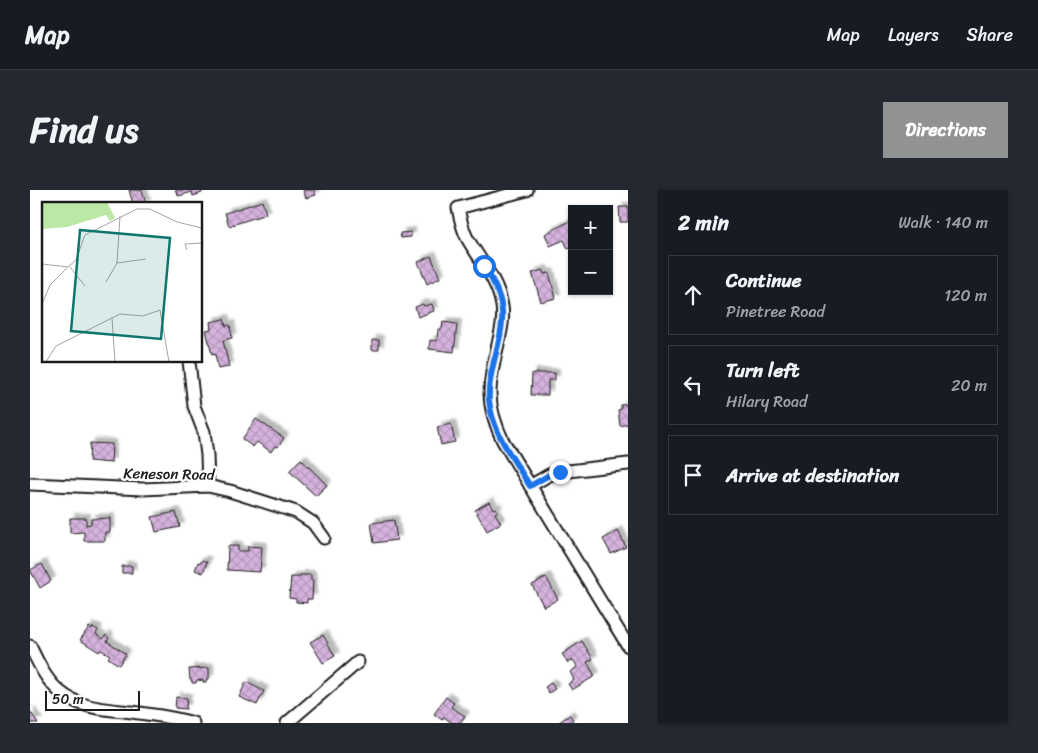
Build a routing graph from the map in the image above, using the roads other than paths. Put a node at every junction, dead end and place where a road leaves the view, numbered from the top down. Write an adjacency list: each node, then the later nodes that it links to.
1 (527, 190): 6 (street)
2 (189, 362): 5 (street)
3 (628, 464): 6 (street)
4 (30, 484): 5 (street, Keneson Road)
5 (208, 486): 7 (street, Keneson Road)
6 (530, 486): 9 (street)
7 (324, 538)
8 (30, 646): 11 (street)
9 (628, 646)
10 (358, 662): 12 (street)
11 (193, 723)
12 (287, 723)

